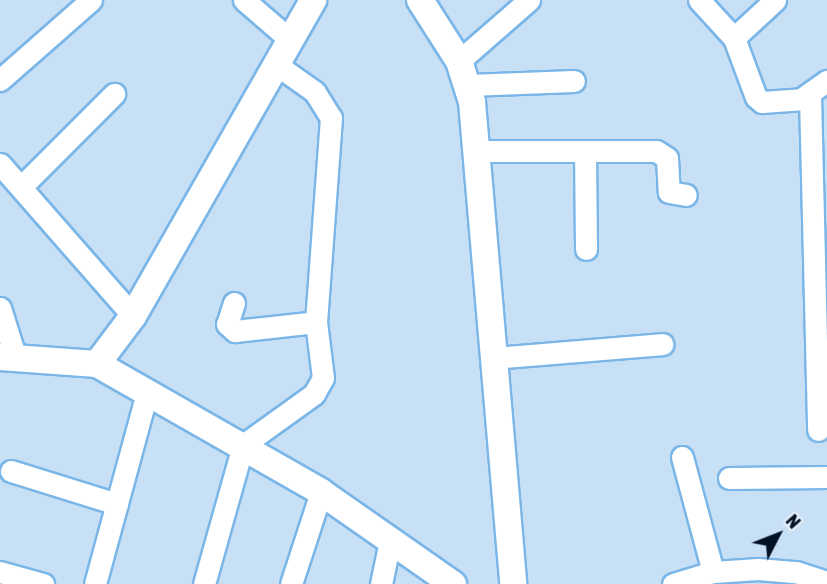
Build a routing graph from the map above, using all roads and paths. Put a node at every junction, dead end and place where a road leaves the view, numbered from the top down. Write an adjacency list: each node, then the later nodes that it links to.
1 (91, 0): 12 (street)
2 (244, 0): 8 (street)
3 (313, 0): 8 (street)
4 (420, 0): 11 (street)
5 (530, 0): 11 (street)
6 (699, 0): 9 (street)
7 (775, 0): 9 (street)
8 (288, 38): 10 (street)
9 (734, 38): 16 (street)
10 (275, 63): 25 (street); 26 (street)
11 (463, 73): 13 (street); 17 (street)
12 (0, 80)
13 (574, 81)
14 (827, 81): 16 (street)
15 (114, 94): 20 (street)
16 (810, 96): 32 (street)
17 (477, 151): 18 (street); 29 (street)
18 (585, 151): 21 (street); 22 (street)
19 (0, 164): 20 (street)
20 (21, 187): 25 (street)
21 (686, 195)
22 (586, 249)
23 (234, 303): 26 (street)
24 (0, 308): 28 (street)
25 (133, 316): 30 (street)
26 (316, 322): 33 (street)
27 (662, 344): 29 (street)
28 (7, 356): 30 (street)
29 (493, 358): 50 (street)
30 (97, 364): 31 (street)
31 (147, 393): 33 (street); 39 (street)
32 (818, 430)
33 (243, 445): 38 (street); 46 (street)
34 (682, 457): 42 (street)
35 (11, 471): 39 (street)
36 (827, 477): 37 (street)
37 (729, 478)
38 (321, 492): 40 (street); 47 (street)
39 (117, 504): 45 (street)
40 (390, 541): 48 (street); 49 (street)
41 (0, 572): 44 (street)
42 (703, 577): 43 (street); 51 (street)
43 (827, 582)
44 (43, 584)
45 (95, 584)
46 (204, 584)
47 (291, 584)
48 (382, 584)
49 (453, 584)
50 (513, 584)
51 (673, 584)

